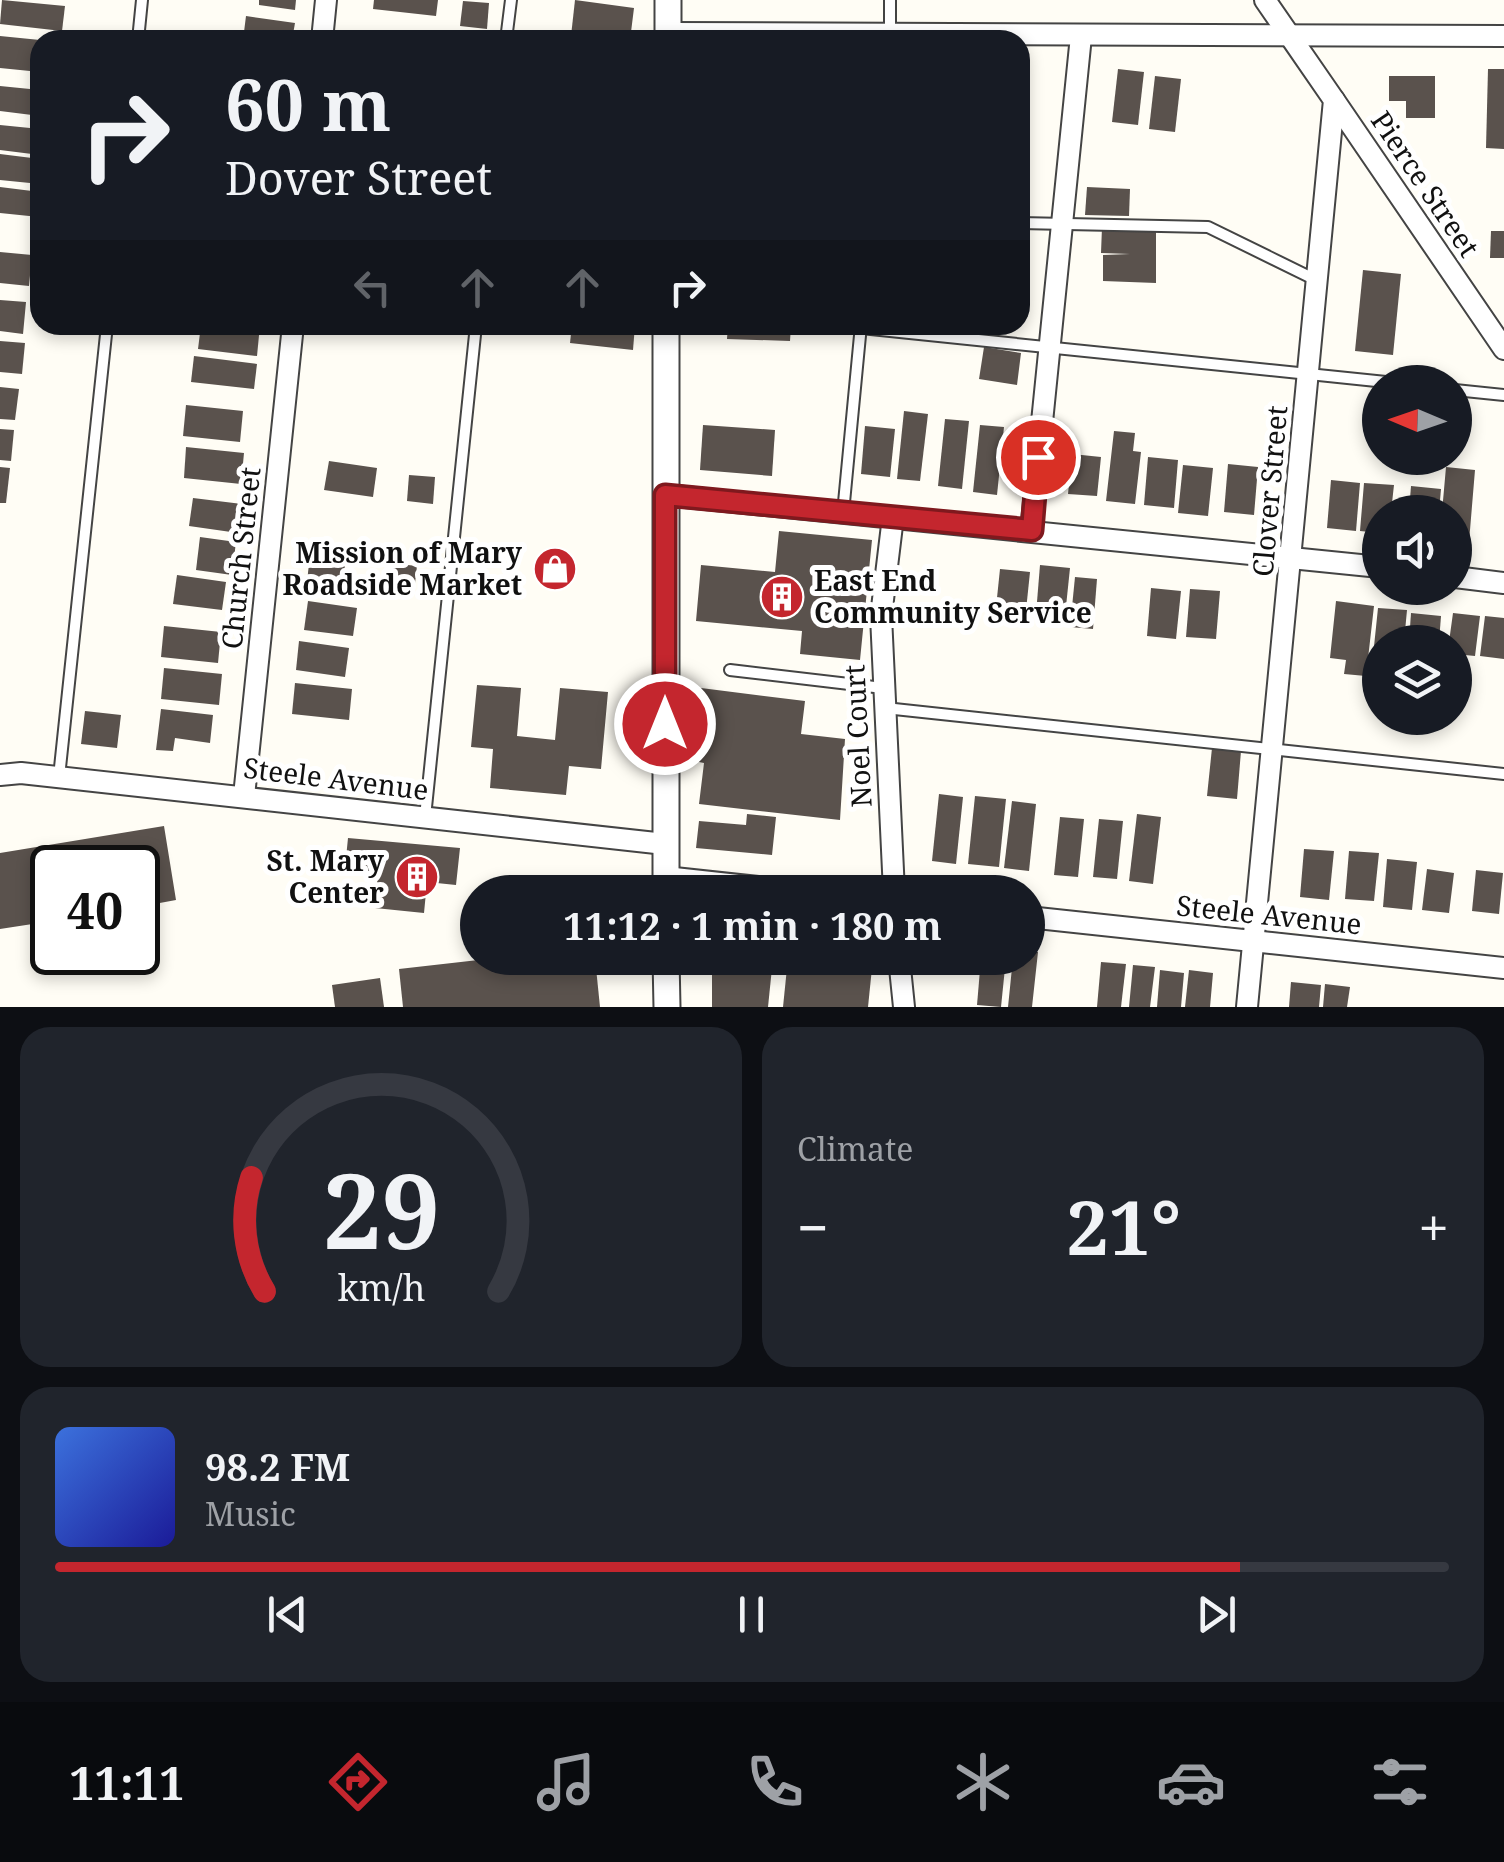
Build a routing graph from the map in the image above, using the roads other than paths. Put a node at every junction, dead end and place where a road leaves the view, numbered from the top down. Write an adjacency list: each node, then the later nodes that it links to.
1 (142, 0): 7 (lane)
2 (326, 0): 8 (street)
3 (511, 0): 9 (lane)
4 (668, 0): 10 (street)
5 (890, 0): 11 (lane)
6 (1265, 0): 12 (street)
7 (139, 30)
8 (323, 30)
9 (507, 30)
10 (668, 30)
11 (890, 30)
12 (1289, 35): 13 (street); 14 (street); 16 (street)
13 (1081, 36): 15 (street); 17 (street)
14 (1504, 36)
15 (1030, 37)
16 (1334, 100): 19 (street, Clover Street); 27 (street, Pierce Street)
17 (1061, 223): 18 (lane); 19 (lane); 26 (street)
18 (1030, 224)
19 (1316, 280): 28 (street, Clover Street)
20 (107, 335): 45 (lane)
21 (292, 335): 46 (street, Church Street)
22 (475, 335): 47 (lane)
23 (666, 335): 32 (street)
24 (860, 335): 33 (lane)
25 (946, 335): 26 (lane)
26 (1049, 346): 28 (lane); 35 (street)
27 (1504, 349)
28 (1308, 374): 29 (lane); 36 (street, Clover Street)
29 (1362, 380)
30 (1472, 392): 31 (lane)
31 (1504, 395)
32 (665, 495): 33 (street); 48 (street)
33 (843, 512): 34 (street)
34 (894, 518): 35 (street); 41 (street, Noel Court)
35 (1032, 530): 36 (street)
36 (1290, 556): 37 (street); 42 (street, Clover Street)
37 (1362, 565)
38 (1472, 579): 39 (street)
39 (1504, 582)
40 (730, 670): 41 (lane)
41 (884, 698): 42 (lane); 50 (street, Noel Court)
42 (1274, 750): 43 (lane); 52 (street, Clover Street)
43 (1504, 774)
44 (0, 775): 45 (street, Steele Avenue)
45 (59, 777): 46 (street, Steele Avenue)
46 (244, 796): 47 (street, Steele Avenue)
47 (425, 817): 48 (street, Steele Avenue)
48 (665, 844): 49 (street)
49 (666, 875)
50 (893, 875)
51 (1045, 919): 52 (street, Steele Avenue)
52 (1254, 941): 53 (street, Steele Avenue); 58 (street, Clover Street)
53 (1504, 968)
54 (666, 975): 56 (street)
55 (901, 975): 57 (street)
56 (667, 1007)
57 (904, 1007)
58 (1247, 1007)

